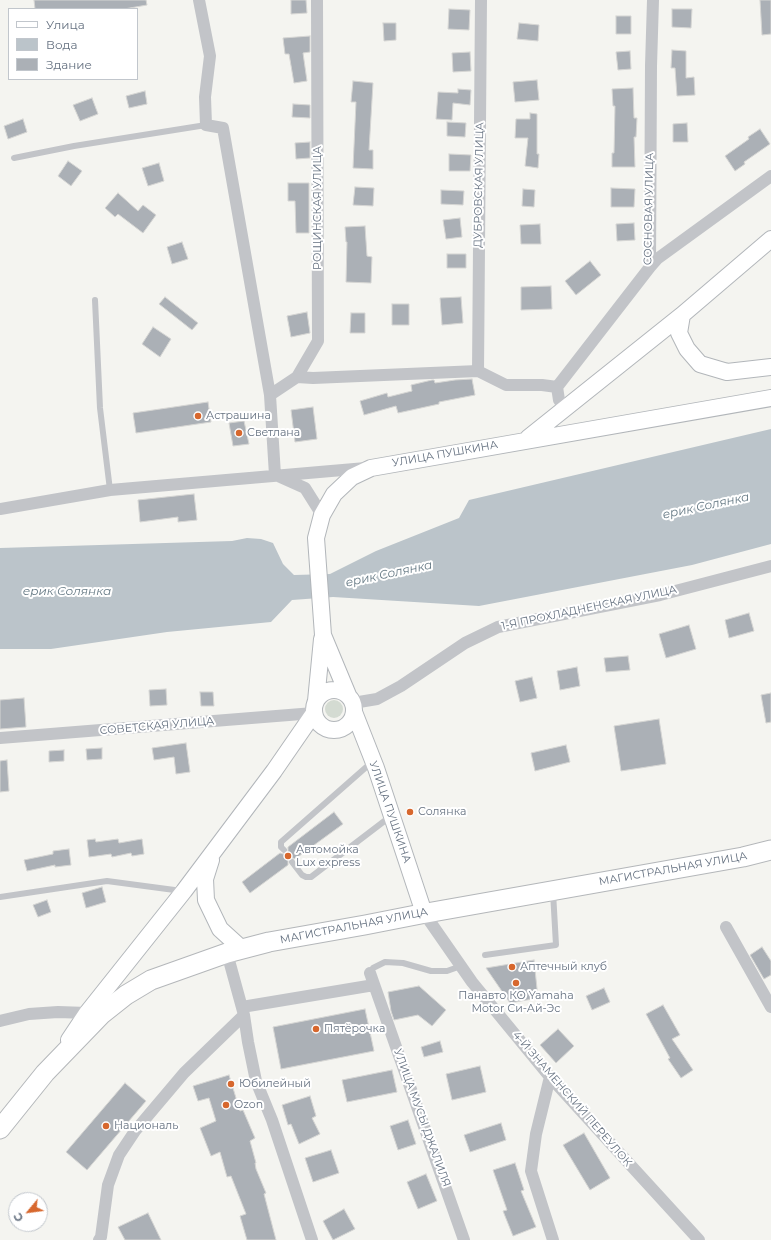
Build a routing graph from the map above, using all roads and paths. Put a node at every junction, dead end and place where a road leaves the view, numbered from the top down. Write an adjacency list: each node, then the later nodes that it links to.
1 (199, 0): 5 (street)
2 (317, 0): 14 (street, РОЩИНСКАЯ УЛИЦА)
3 (481, 0): 13 (street, ДУБРОВСКАЯ УЛИЦА)
4 (653, 0): 9 (street, СОСНОВАЯ УЛИЦА)
5 (206, 125): 6 (lane); 16 (street)
6 (14, 158)
7 (771, 176): 9 (street)
8 (771, 239): 11 (main road)
9 (650, 267): 15 (street, СОСНОВАЯ УЛИЦА)
10 (95, 300): 22 (lane)
11 (682, 315): 12 (main road); 18 (main road)
12 (771, 367)
13 (478, 371): 14 (street); 15 (street)
14 (297, 377): 16 (street, РОЩИНСКАЯ УЛИЦА)
15 (557, 387): 18 (street)
16 (270, 395): 21 (street)
17 (771, 398): 19 (main road, УЛИЦА ПУШКИНА)
18 (565, 409): 19 (main road)
19 (526, 440): 20 (main road, УЛИЦА ПУШКИНА)
20 (370, 468): 21 (street); 24 (main road, УЛИЦА ПУШКИНА)
21 (275, 475): 22 (street); 24 (street)
22 (110, 490): 23 (street)
23 (0, 509)
24 (322, 515): 26 (main road, УЛИЦА ПУШКИНА)
25 (771, 566): 27 (street, 1-Я ПРОХЛАДНЕНСКАЯ УЛИЦА)
26 (323, 635): 27 (main road, УЛИЦА ПУШКИНА); 28 (main road)
27 (352, 703): 28 (main road); 28 (main road); 30 (main road, УЛИЦА ПУШКИНА)
28 (315, 707): 29 (street, СОВЕТСКАЯ УЛИЦА); 32 (main road)
29 (0, 738)
30 (373, 761): 31 (main road, УЛИЦА ПУШКИНА); 33 (lane)
31 (392, 816): 35 (lane); 39 (main road, УЛИЦА ПУШКИНА)
32 (224, 836): 37 (main road); 41 (main road)
33 (284, 850)
34 (771, 850): 36 (highway, МАГИСТРАЛЬНАЯ УЛИЦА)
35 (292, 862)
36 (553, 890): 39 (highway, МАГИСТРАЛЬНАЯ УЛИЦА); 42 (lane)
37 (184, 891): 38 (lane); 47 (main road)
38 (0, 897)
39 (424, 913): 41 (highway, МАГИСТРАЛЬНАЯ УЛИЦА); 43 (street, 4-Й ЗНАМЕНСКИЙ ПЕРЕУЛОК)
40 (726, 927): 45 (street)
41 (234, 951): 46 (street); 49 (highway, МАГИСТРАЛЬНАЯ УЛИЦА)
42 (485, 955)
43 (461, 966): 44 (lane); 50 (street, 4-Й ЗНАМЕНСКИЙ ПЕРЕУЛОК)
44 (372, 979): 46 (street); 54 (street, УЛИЦА МУСЫ ДЖАЛИЛЯ)
45 (771, 1007)
46 (243, 1011): 52 (street); 53 (street)
47 (87, 1013): 48 (street); 49 (main road)
48 (0, 1021)
49 (46, 1073): 51 (highway, МАГИСТРАЛЬНАЯ УЛИЦА)
50 (550, 1078): 55 (street); 56 (street, 4-Й ЗНАМЕНСКИЙ ПЕРЕУЛОК)
51 (0, 1129)
52 (101, 1239)
53 (312, 1240)
54 (464, 1240)
55 (553, 1240)
56 (699, 1240)

